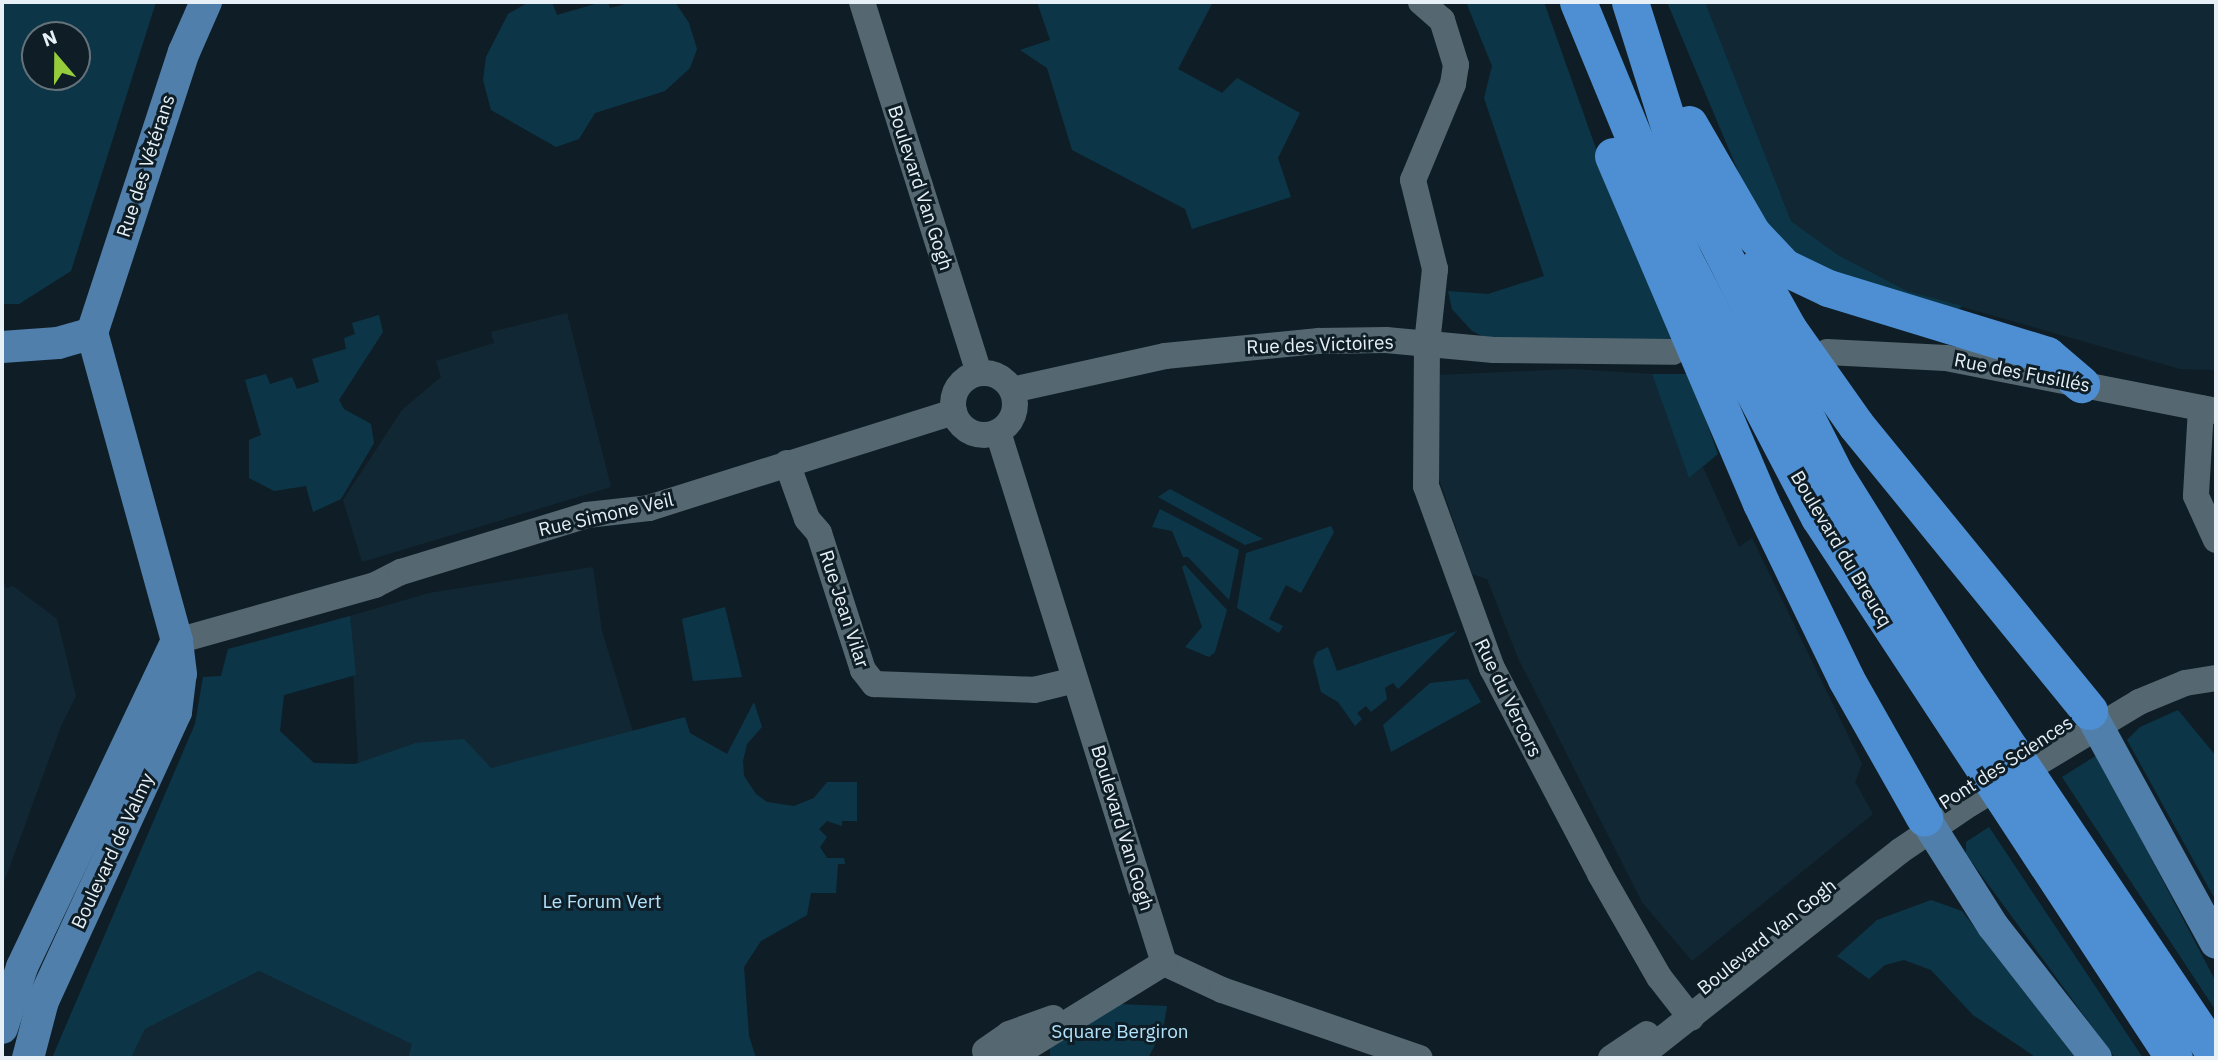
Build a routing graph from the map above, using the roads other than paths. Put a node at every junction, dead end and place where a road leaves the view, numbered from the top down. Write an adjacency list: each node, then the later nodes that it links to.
1 (206, 2): 9 (main road, Rue des Vétérans)
2 (862, 2): 14 (street, Boulevard Van Gogh)
3 (1421, 2): 10 (street, Rue du Vercors)
4 (1562, 2): 26 (highway)
5 (1578, 2): 38 (highway, Boulevard du Breucq)
6 (1635, 16): 7 (highway); 32 (highway, Boulevard du Breucq)
7 (1704, 154): 15 (highway); 25 (highway)
8 (2, 330): 9 (main road)
9 (92, 333): 11 (main road); 22 (main road, Boulevard de Valmy)
10 (1427, 344): 12 (street, Rue des Victoires); 16 (street, Rue des Victoires); 29 (street, Rue du Vercors)
11 (2, 347)
12 (1673, 352)
13 (1827, 352): 15 (street, Rue des Fusillés)
14 (979, 373): 16 (street); 18 (street)
15 (2081, 384): 17 (street, Rue des Fusillés)
16 (1012, 390): 19 (street)
17 (2208, 409): 21 (street)
18 (954, 412): 19 (street); 20 (street, Rue Simone Veil)
19 (998, 432): 24 (street, Boulevard Van Gogh)
20 (788, 463): 22 (street, Rue Simone Veil); 24 (street, Rue Jean Vilar)
21 (2216, 540)
22 (177, 641): 30 (main road, Boulevard de Valmy); 33 (main road, Boulevard de Valmy)
23 (2216, 678): 25 (street, Pont des Sciences)
24 (1075, 680): 28 (street, Boulevard Van Gogh)
25 (2094, 718): 26 (street, Pont des Sciences); 27 (main road)
26 (1928, 823): 29 (street, Boulevard Van Gogh); 37 (main road)
27 (2216, 943)
28 (1164, 963): 31 (street); 34 (street)
29 (1686, 1012): 35 (street, Boulevard Van Gogh); 36 (street, Boulevard Van Gogh)
30 (3, 1017)
31 (998, 1055)
32 (2216, 1056)
33 (28, 1058)
34 (1420, 1058)
35 (1611, 1058)
36 (1638, 1058)
37 (2096, 1058)
38 (2174, 1058)

